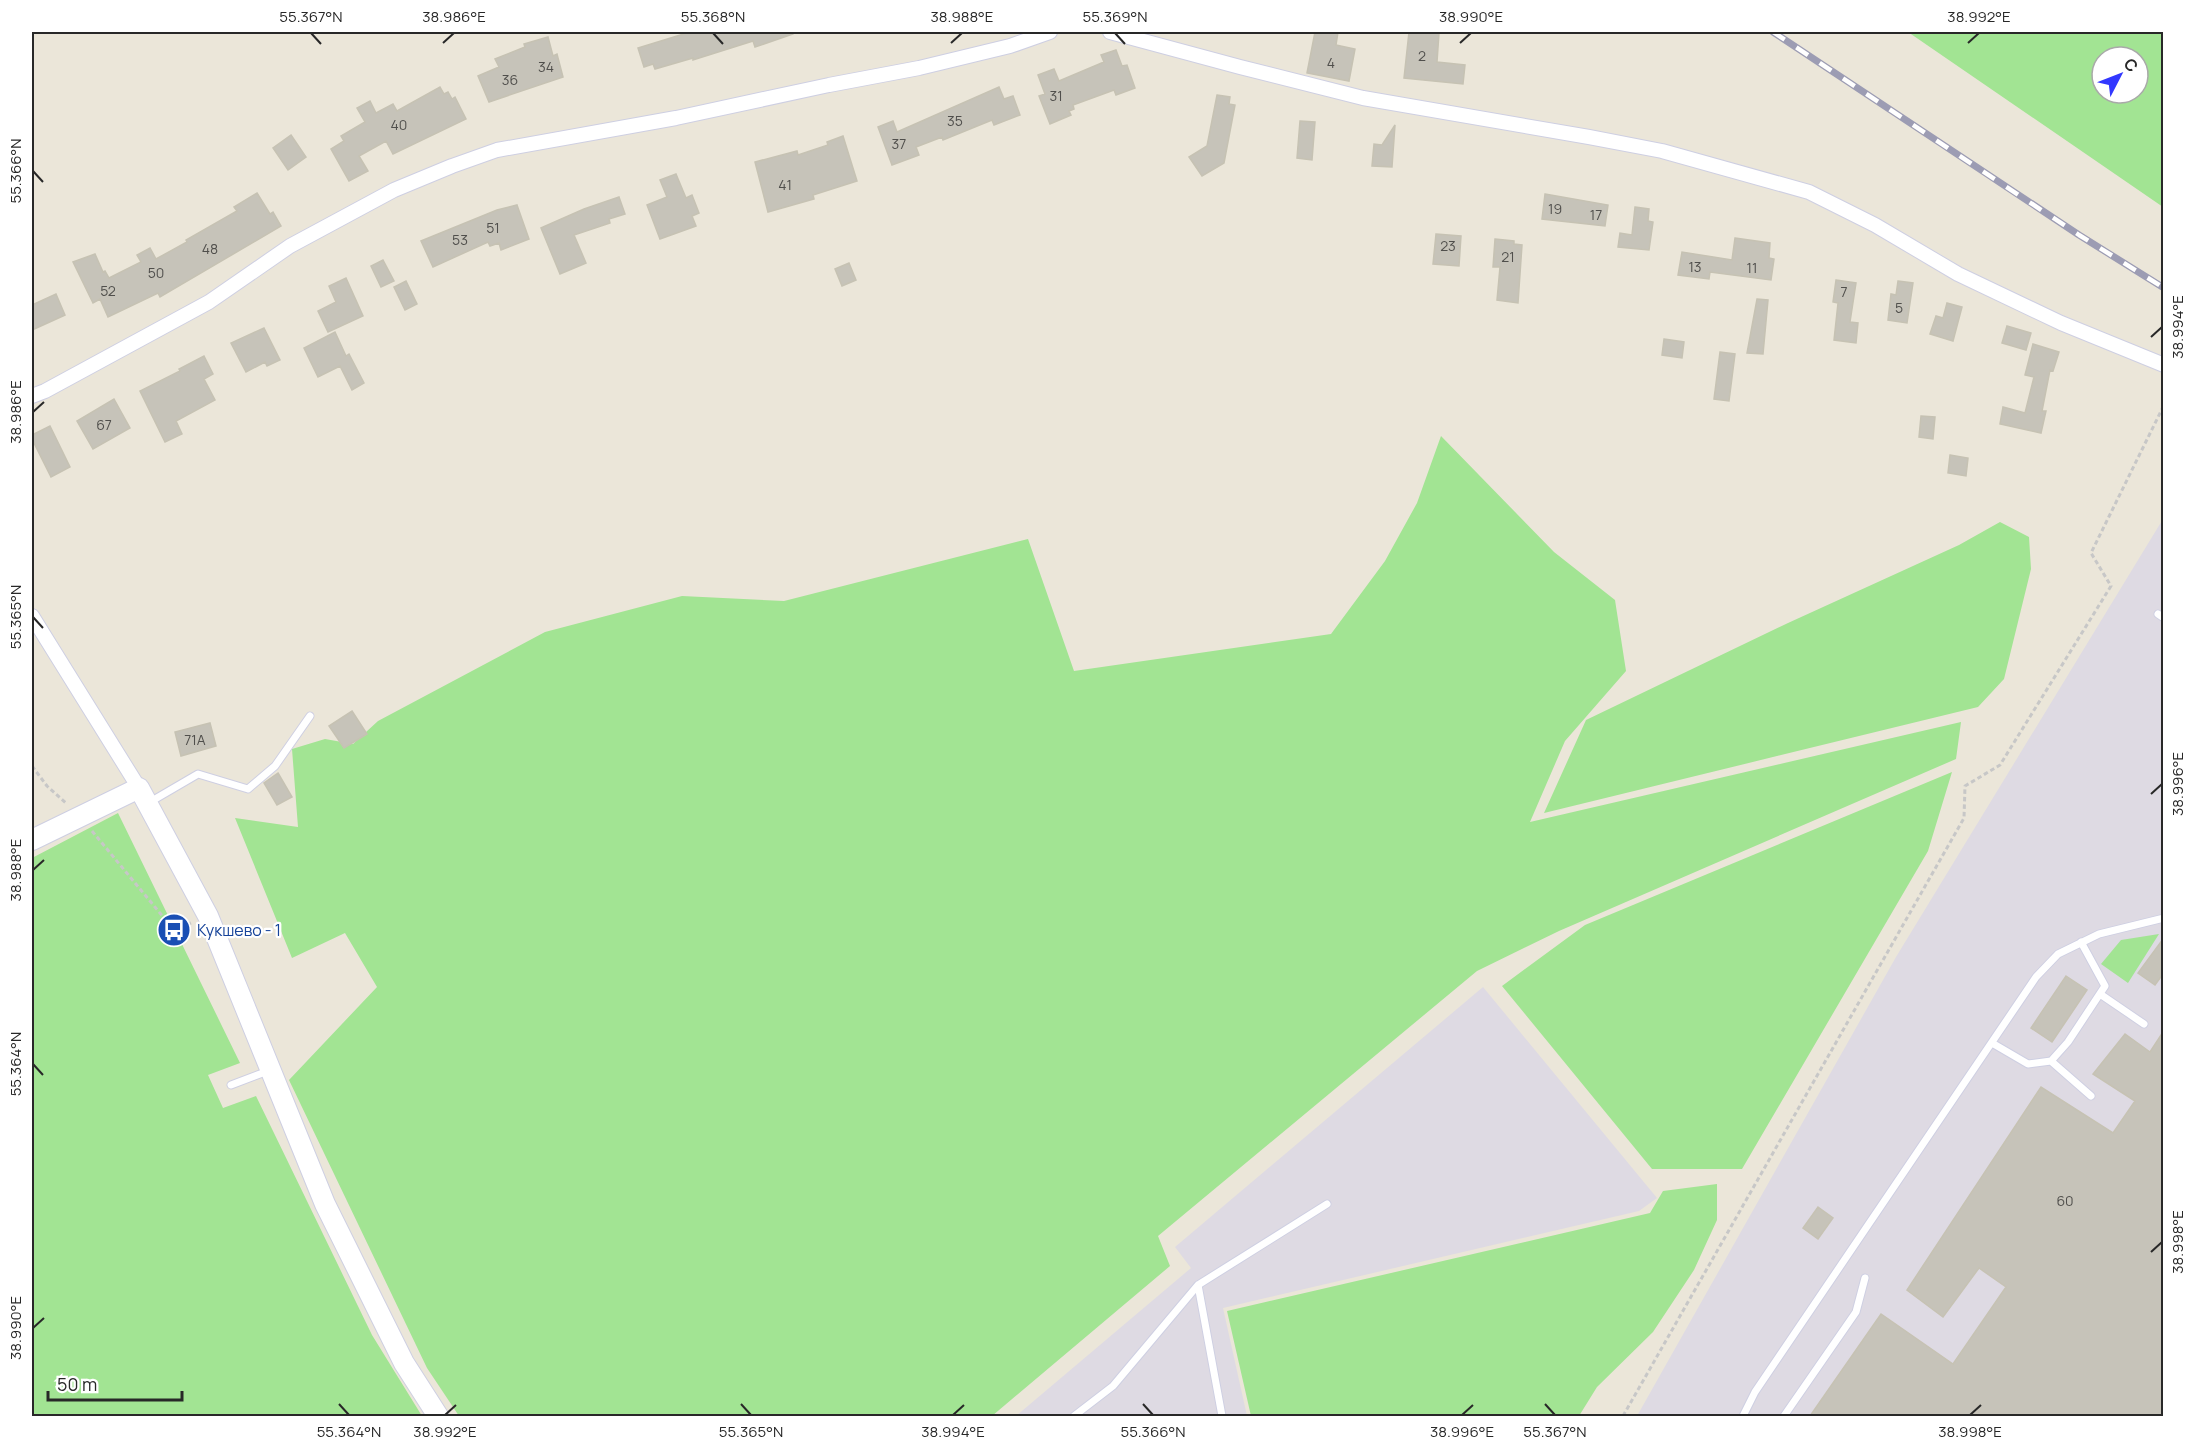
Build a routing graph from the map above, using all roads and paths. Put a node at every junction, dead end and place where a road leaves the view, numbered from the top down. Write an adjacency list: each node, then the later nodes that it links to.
1 (1050, 32): 4 (street)
2 (1110, 32): 3 (street)
3 (2163, 365)
4 (32, 396)
5 (2163, 405): 29 (path)
6 (32, 616): 9 (street)
7 (310, 716): 9 (lane)
8 (32, 766): 10 (path)
9 (143, 796): 12 (street); 20 (street)
10 (73, 810)
11 (97, 837): 14 (path)
12 (32, 840)
13 (2163, 918): 15 (lane)
14 (174, 930)
15 (2081, 942): 16 (lane); 18 (lane)
16 (2100, 994): 17 (lane); 19 (lane)
17 (2144, 1024)
18 (1992, 1043): 19 (lane); 30 (lane)
19 (2051, 1061): 22 (lane)
20 (271, 1070): 21 (lane); 26 (street)
21 (231, 1085)
22 (2091, 1096)
23 (1327, 1204): 25 (lane)
24 (1865, 1278): 31 (lane)
25 (1198, 1285): 27 (lane); 28 (lane)
26 (438, 1416)
27 (1074, 1416)
28 (1222, 1416)
29 (1623, 1416)
30 (1743, 1416)
31 (1784, 1416)

